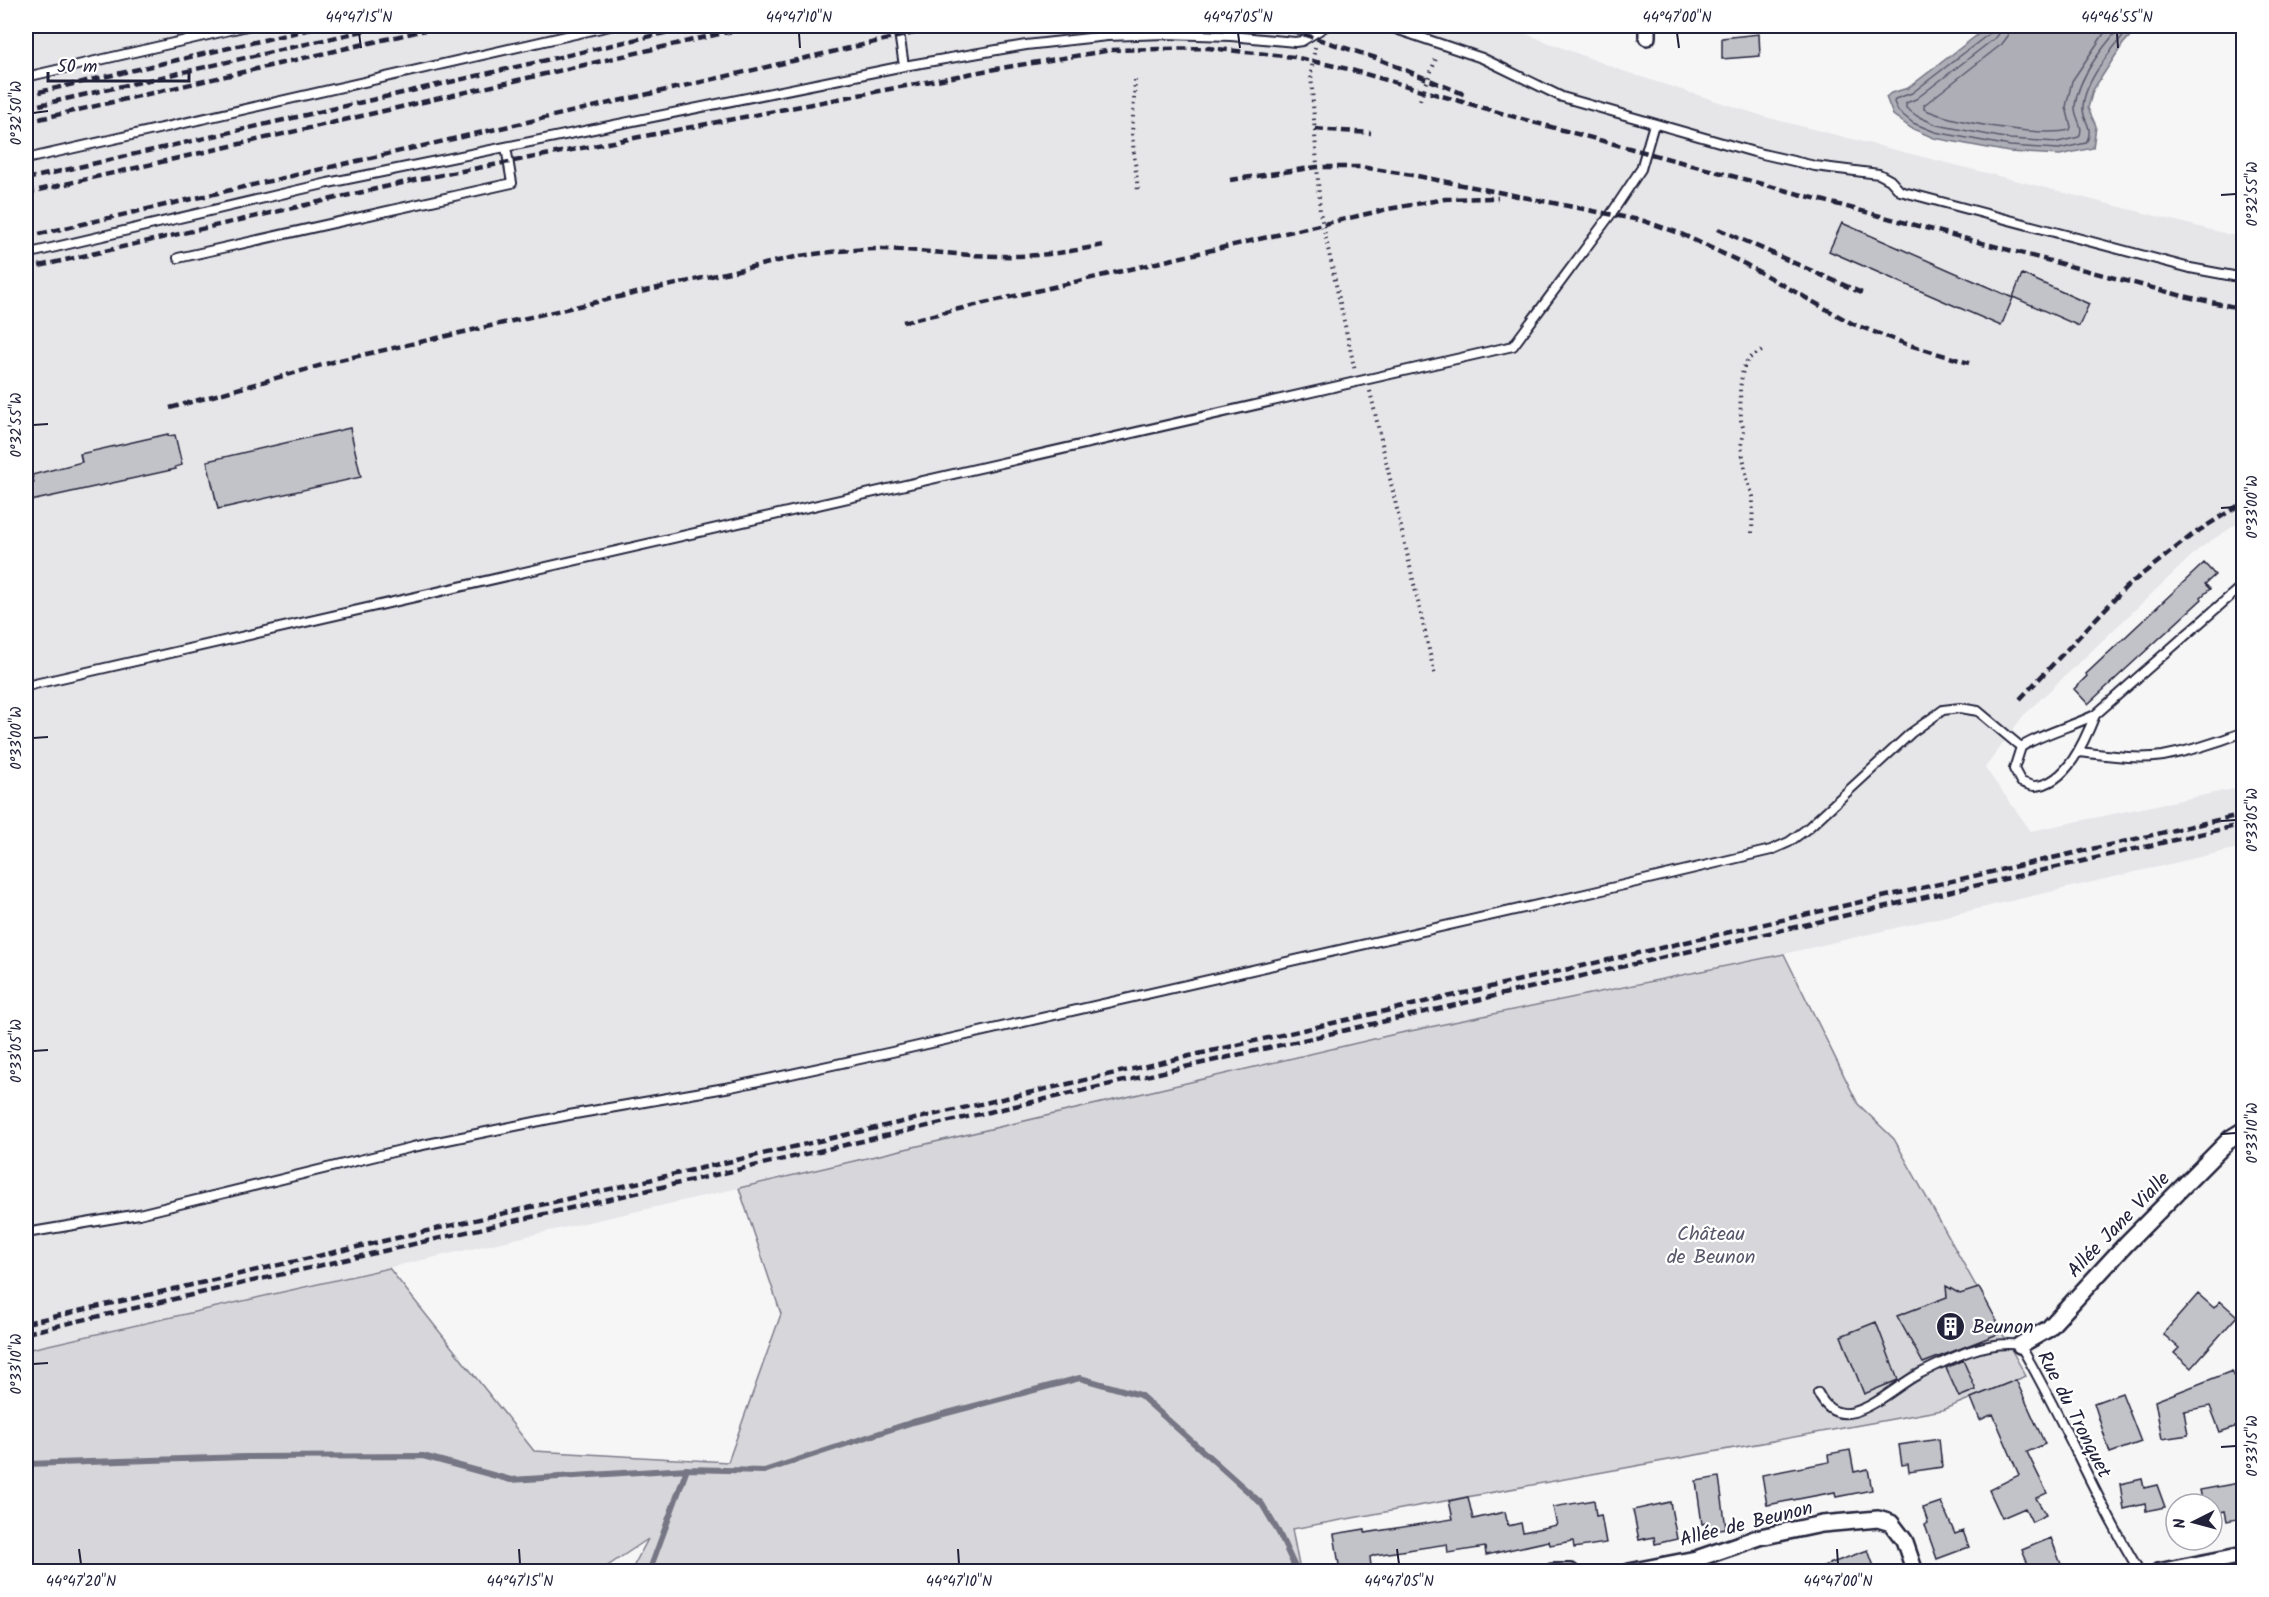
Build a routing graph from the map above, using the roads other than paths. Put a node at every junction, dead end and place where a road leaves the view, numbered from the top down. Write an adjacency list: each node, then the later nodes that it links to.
1 (248, 26): 7 (lane)
2 (610, 26): 10 (lane)
3 (897, 26): 6 (lane)
4 (1326, 26): 6 (lane)
5 (1388, 26): 8 (lane)
6 (904, 66): 9 (lane)
7 (26, 77)
8 (1654, 124): 13 (lane); 15 (lane)
9 (506, 147): 11 (lane); 12 (lane)
10 (26, 159)
11 (26, 254)
12 (178, 258)
13 (2244, 278)
14 (2244, 584): 16 (lane)
15 (26, 686)
16 (2095, 715): 18 (lane); 19 (lane)
17 (2244, 732): 19 (lane)
18 (2021, 747): 19 (lane); 21 (lane)
19 (2079, 752)
20 (2244, 1130): 22 (street, Allée Jane Vialle)
21 (26, 1233)
22 (2020, 1345): 23 (lane, Rue du Tronquet); 29 (lane, Rue du Tronquet)
23 (1818, 1393)
24 (2244, 1555): 30 (street)
25 (1552, 1572): 26 (street)
26 (1571, 1572)
27 (1629, 1572): 28 (street, Allée de Beunon)
28 (1916, 1572)
29 (2140, 1572)
30 (2158, 1572)

